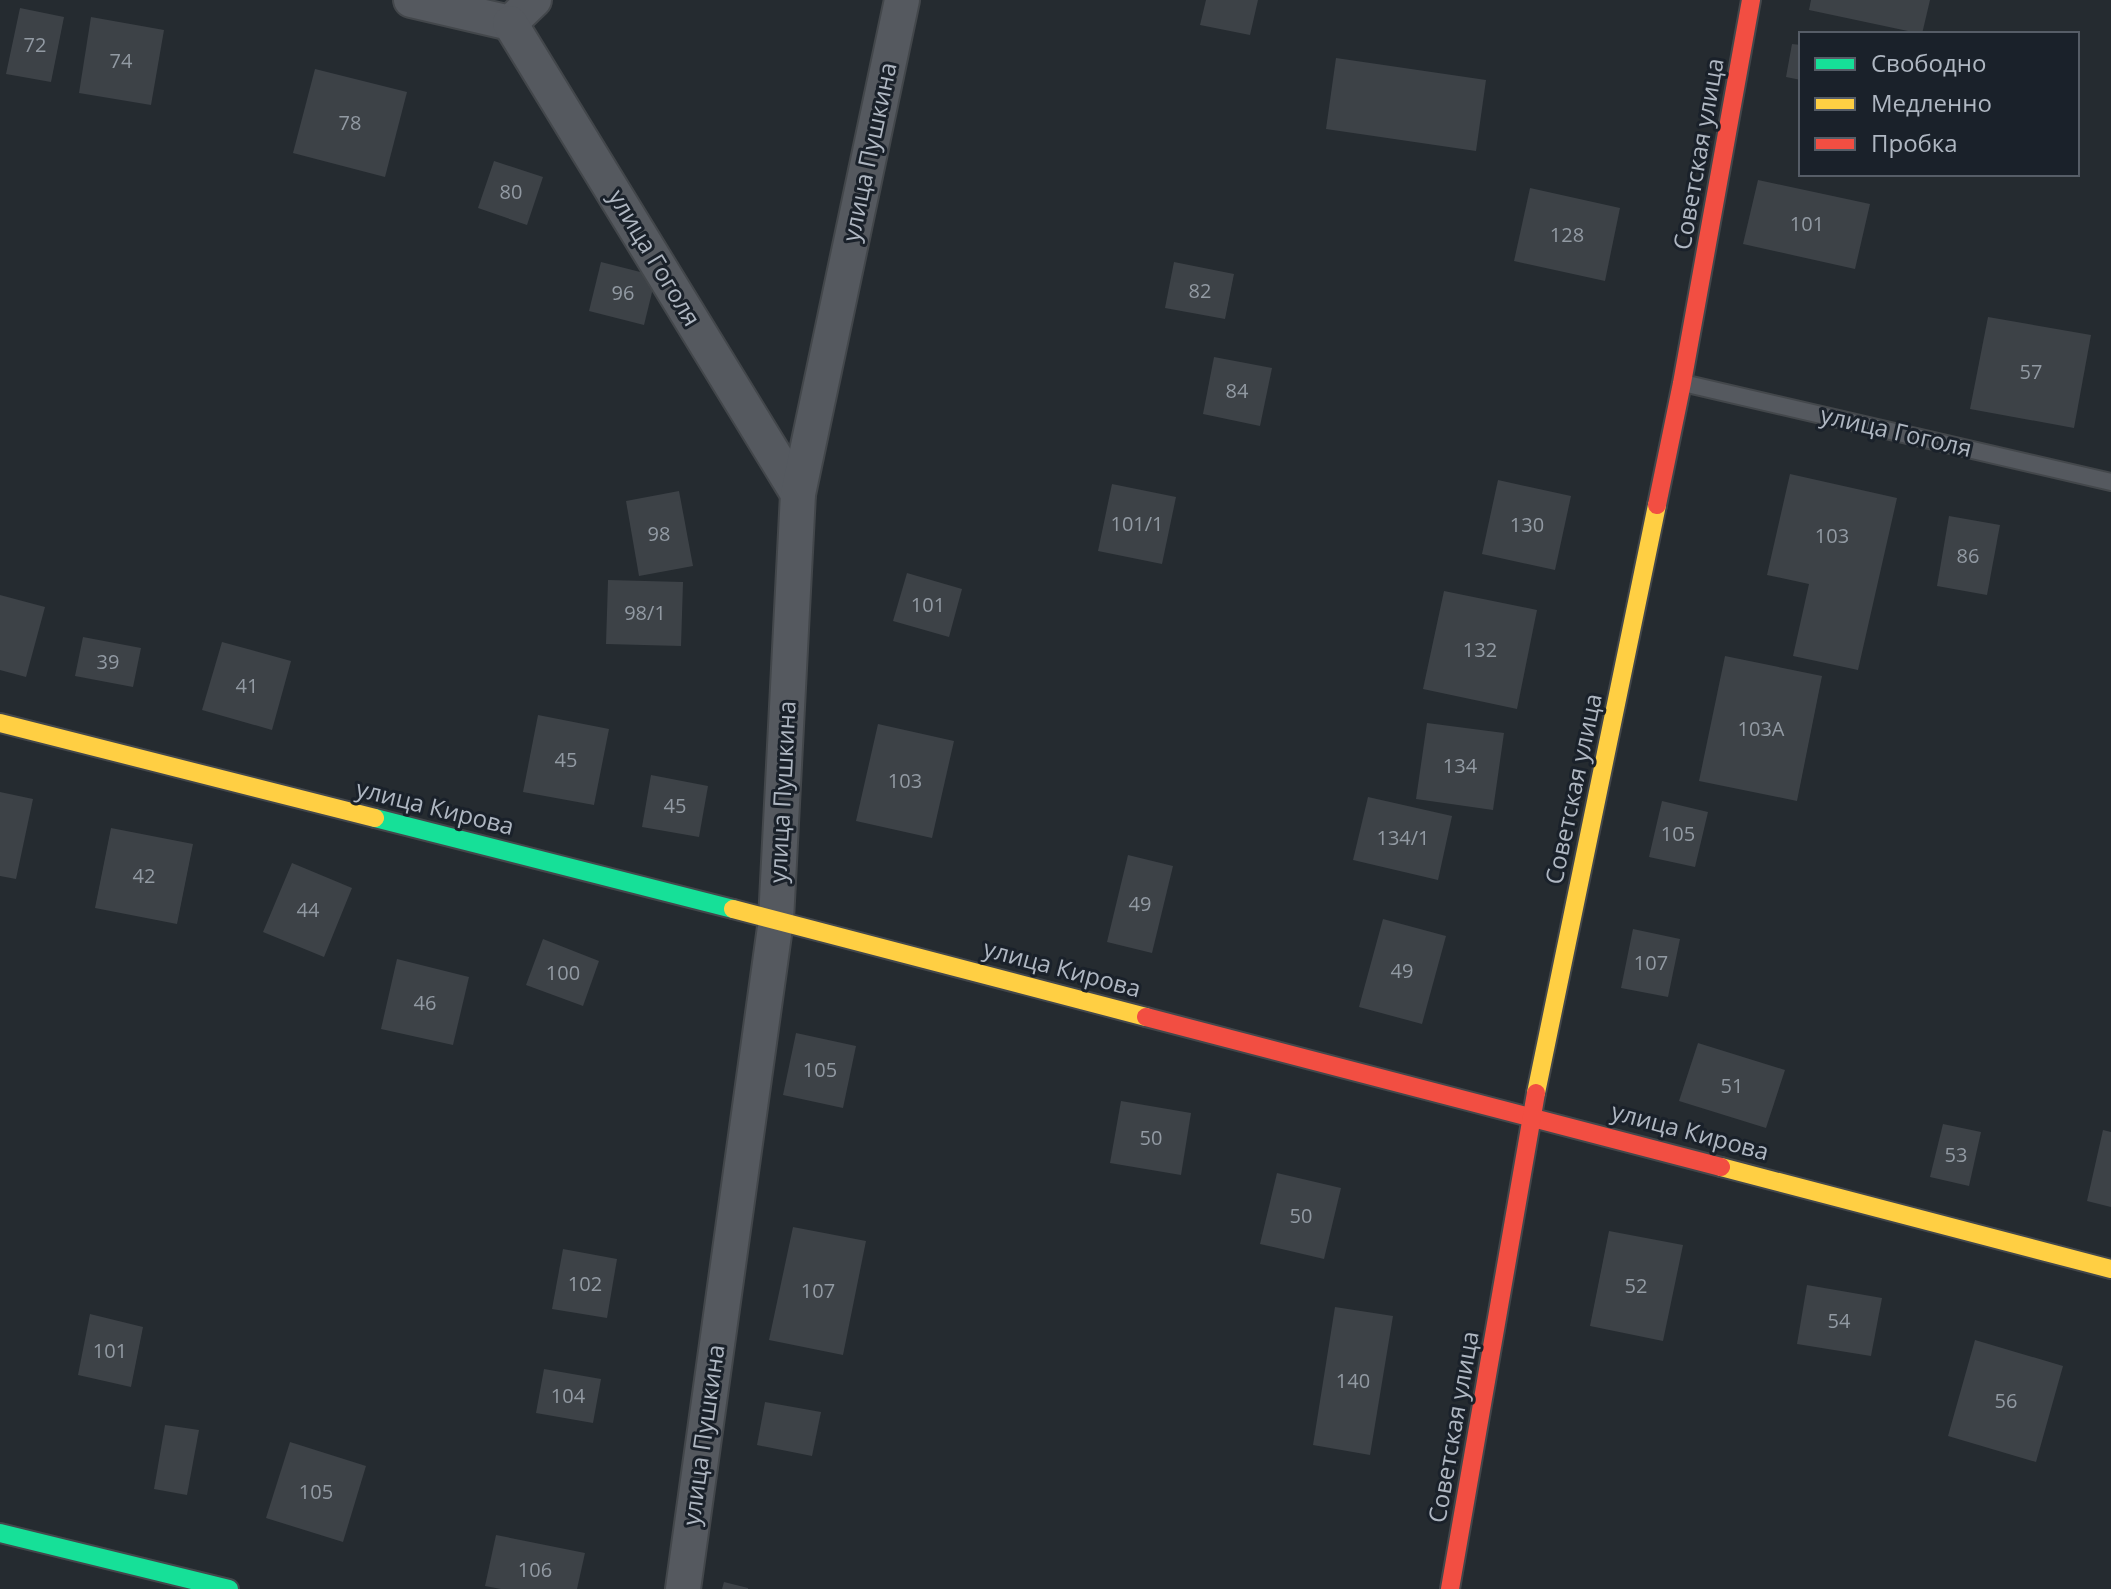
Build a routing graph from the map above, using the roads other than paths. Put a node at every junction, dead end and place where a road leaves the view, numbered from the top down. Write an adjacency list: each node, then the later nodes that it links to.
1 (411, 0): 4 (street, улица Гоголя)
2 (902, 0): 7 (street, улица Пушкина)
3 (1751, 0): 5 (street, Советская улица)
4 (522, 12): 7 (street, улица Гоголя)
5 (1682, 383): 6 (lane, улица Гоголя); 10 (street, Советская улица)
6 (2111, 482)
7 (798, 494): 9 (street, улица Пушкина)
8 (0, 723): 9 (street, улица Кирова)
9 (776, 920): 10 (street, улица Кирова); 14 (street, улица Пушкина)
10 (1531, 1115): 11 (street, улица Кирова); 15 (street, Советская улица)
11 (2111, 1269)
12 (0, 1533): 13 (street)
13 (229, 1589)
14 (683, 1589)
15 (1450, 1589)

